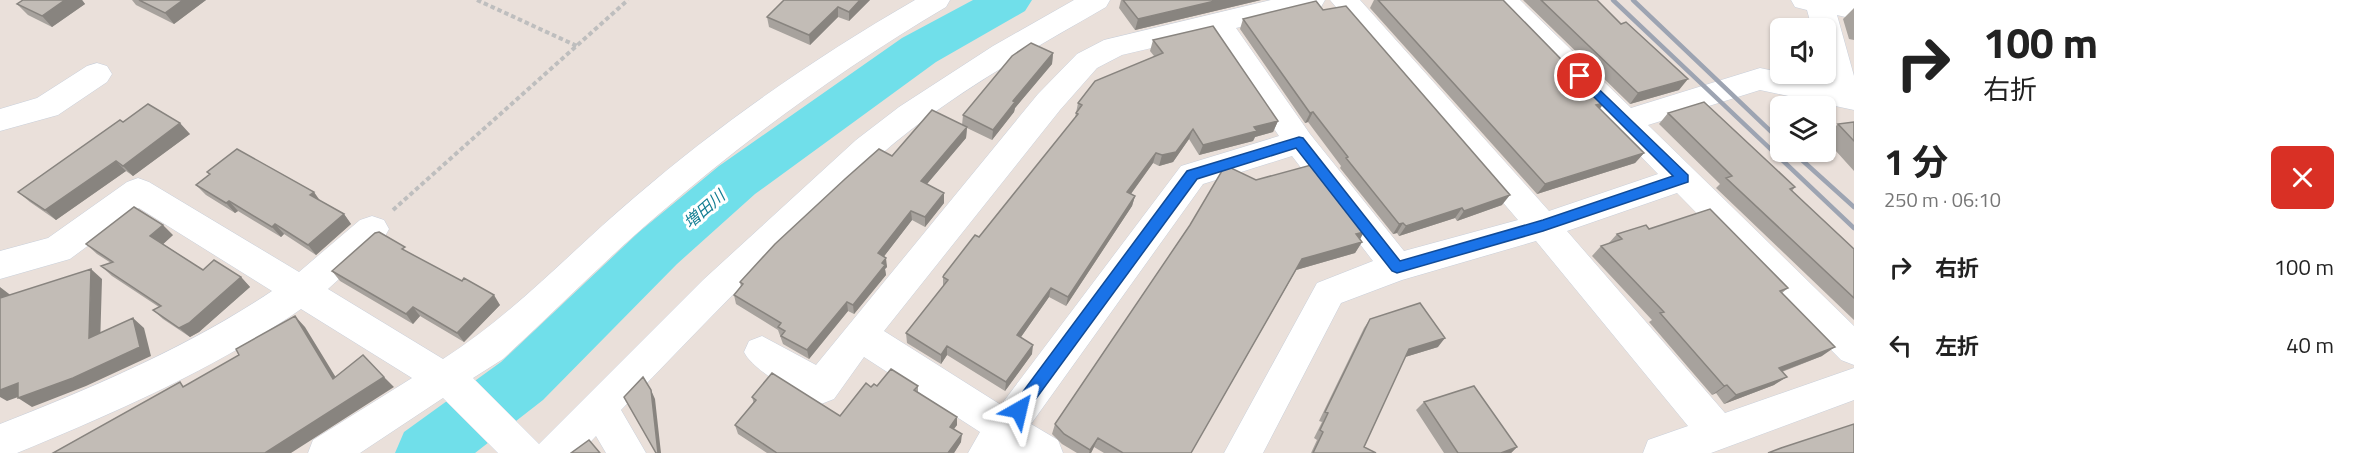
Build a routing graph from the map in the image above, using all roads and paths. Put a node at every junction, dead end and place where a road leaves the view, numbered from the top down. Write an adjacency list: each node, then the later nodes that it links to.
1 (477, 0): 11 (path)
2 (628, 0): 11 (path)
3 (936, 0): 26 (street)
4 (1096, 0): 28 (street)
5 (1311, 0): 10 (street)
6 (1344, 0): 18 (street)
7 (1503, 0): 15 (street)
8 (1812, 1): 9 (street); 13 (street)
9 (1854, 9)
10 (1219, 24): 16 (street); 23 (street)
11 (577, 46): 19 (path)
12 (97, 74): 14 (street)
13 (1849, 98): 15 (street)
14 (0, 120)
15 (1626, 121): 17 (street)
16 (1299, 142): 21 (street); 30 (street)
17 (1683, 178): 18 (street); 24 (street)
18 (1543, 226): 21 (street); 29 (street)
19 (372, 229): 22 (street)
20 (0, 265): 22 (street)
21 (1397, 267): 37 (street)
22 (302, 290): 26 (street); 31 (street)
23 (860, 335): 25 (street); 30 (street)
24 (1854, 349)
25 (762, 352)
26 (451, 384): 32 (street); 33 (street)
27 (1854, 384): 29 (street)
28 (599, 408): 34 (street); 35 (street)
29 (1718, 433): 38 (street)
30 (996, 441): 36 (street)
31 (0, 442)
32 (327, 453)
33 (524, 453)
34 (554, 453)
35 (627, 453)
36 (1044, 453)
37 (1243, 453)
38 (1662, 453)

